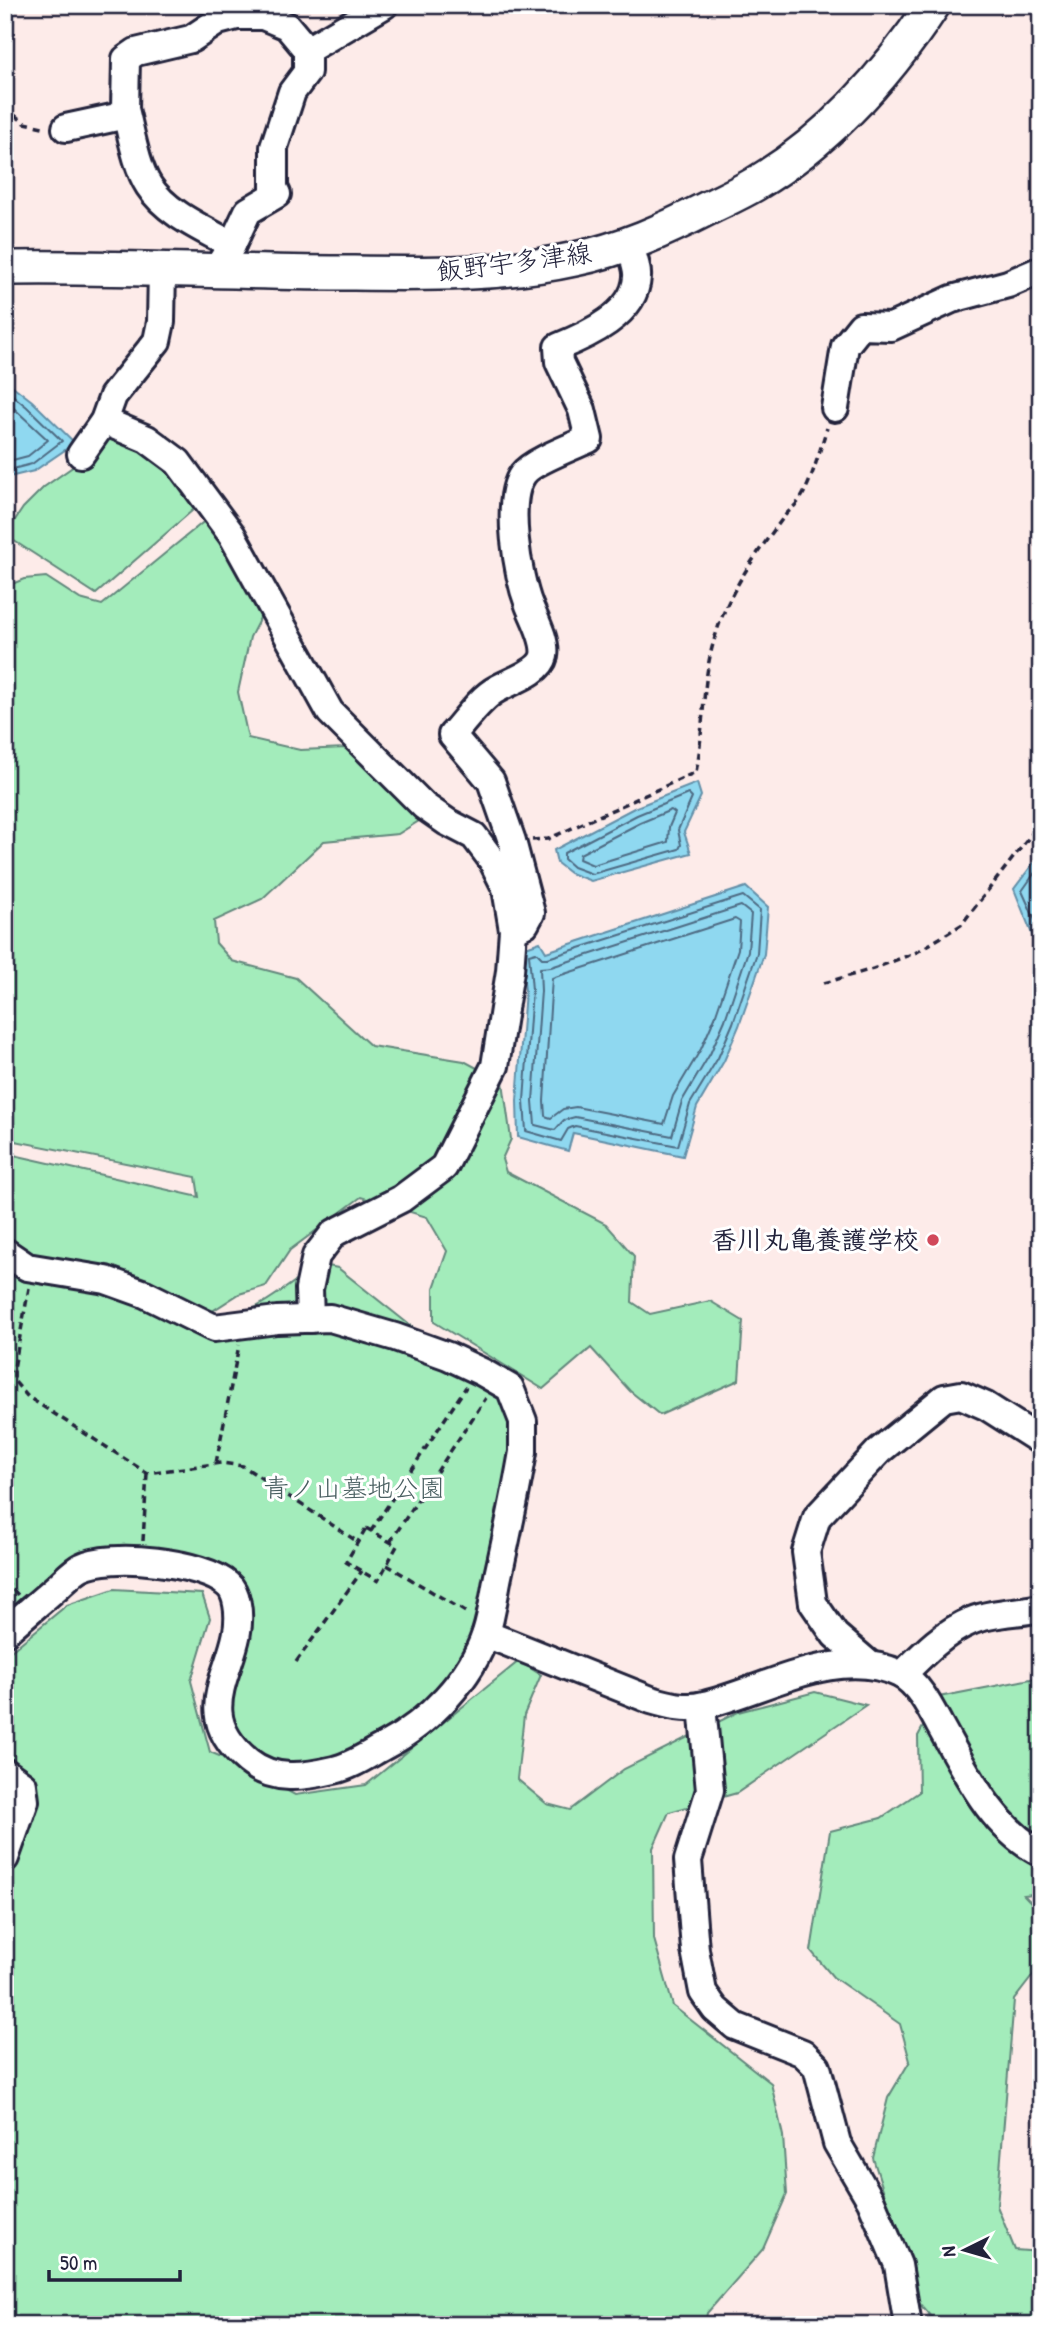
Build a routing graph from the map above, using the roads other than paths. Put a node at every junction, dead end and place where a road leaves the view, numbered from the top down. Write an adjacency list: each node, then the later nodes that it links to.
1 (384, 5): 4 (street)
2 (933, 5): 7 (main road, 飯野宇多津線)
3 (214, 13): 4 (street); 5 (street)
4 (307, 50): 8 (street)
5 (125, 109): 6 (street); 8 (street)
6 (66, 128)
7 (629, 244): 8 (main road, 飯野宇多津線); 15 (street)
8 (224, 258): 10 (main road, 飯野宇多津線)
9 (5, 268): 10 (main road, 飯野宇多津線)
10 (162, 268): 13 (street)
11 (1041, 270): 12 (street)
12 (835, 408)
13 (104, 421): 14 (street); 15 (street)
14 (81, 454)
15 (513, 930): 17 (street)
16 (5, 1252): 17 (street)
17 (310, 1319): 20 (street)
18 (1041, 1441): 22 (street)
19 (1041, 1608): 23 (street)
20 (487, 1630): 21 (street); 24 (street)
21 (5, 1632)
22 (870, 1665): 23 (street); 24 (street)
23 (902, 1675): 26 (street)
24 (702, 1706): 28 (street)
25 (5, 1772): 27 (street)
26 (1041, 1853)
27 (5, 1858)
28 (908, 2325)

